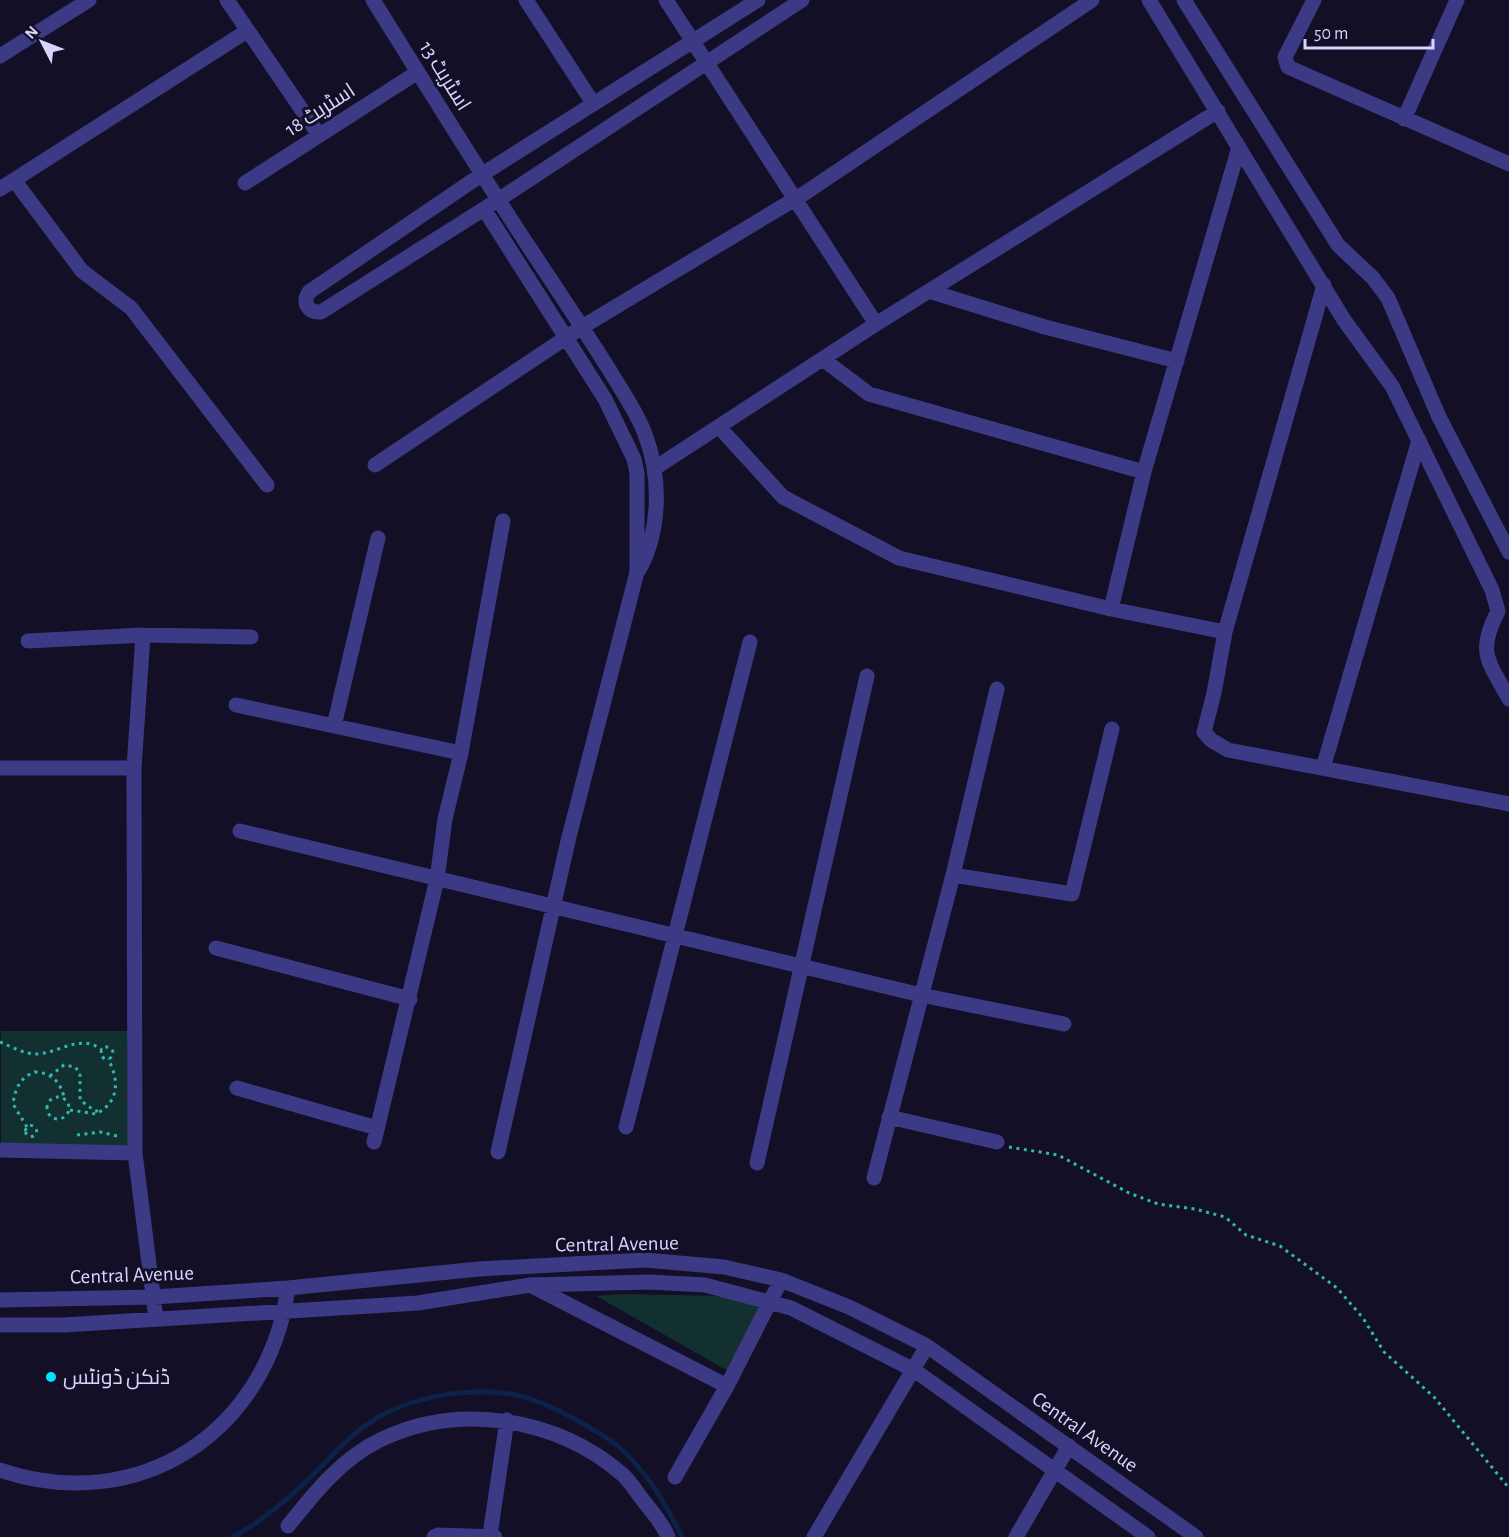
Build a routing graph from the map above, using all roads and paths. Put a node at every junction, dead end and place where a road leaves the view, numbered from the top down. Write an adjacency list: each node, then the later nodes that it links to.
1 (89, 0): 15 (street)
2 (227, 0): 13 (street)
3 (373, 0): 17 (street, اسٹریٹ 13)
4 (526, 0): 18 (street)
5 (666, 0): 14 (street)
6 (758, 0): 14 (street)
7 (802, 0): 16 (street)
8 (1092, 0): 28 (street)
9 (1149, 0): 19 (street)
10 (1184, 0): 46 (street)
11 (1314, 0): 20 (street)
12 (1457, 0): 20 (street)
13 (247, 31): 21 (street); 25 (street)
14 (692, 42): 16 (street); 18 (street)
15 (0, 56)
16 (707, 62): 28 (street); 29 (street)
17 (418, 72): 21 (street, اسٹریٹ 18); 24 (street, اسٹریٹ 13)
18 (593, 104): 24 (street)
19 (1218, 111): 22 (street); 32 (street)
20 (1404, 118): 23 (street)
21 (319, 135): 26 (street, اسٹریٹ 18)
22 (1239, 147): 31 (street); 37 (street)
23 (1509, 164)
24 (480, 175): 29 (street, اسٹریٹ 13); 30 (street)
25 (14, 180): 27 (street); 43 (street)
26 (246, 183)
27 (0, 189)
28 (796, 199): 33 (street); 34 (street)
29 (498, 200): 30 (street); 34 (street, اسٹریٹ 13)
30 (484, 209): 35 (street)
31 (1324, 285): 39 (street); 51 (street)
32 (932, 292): 33 (street); 37 (street)
33 (876, 324): 36 (street)
34 (582, 327): 35 (street); 41 (street, اسٹریٹ 13)
35 (566, 338): 40 (street); 47 (street)
36 (824, 360): 38 (street); 42 (street)
37 (1177, 361): 42 (street)
38 (719, 428): 41 (street); 49 (street)
39 (1419, 440): 50 (street); 65 (street)
40 (375, 465)
41 (655, 468): 47 (street, اسٹریٹ 13)
42 (1144, 472): 49 (street)
43 (267, 485)
44 (503, 521): 62 (street)
45 (378, 538): 60 (street)
46 (1509, 552)
47 (637, 572): 70 (street)
48 (1509, 599): 50 (street)
49 (1111, 609): 51 (street)
50 (1498, 611): 58 (street)
51 (1225, 633): 65 (street)
52 (143, 635): 53 (street); 54 (street); 64 (street)
53 (251, 637)
54 (28, 641)
55 (750, 642): 71 (street)
56 (867, 676): 73 (street)
57 (997, 689): 68 (street)
58 (1509, 699)
59 (236, 705): 60 (street)
60 (334, 726): 62 (street)
61 (1112, 729): 68 (street)
62 (461, 753): 69 (street)
63 (0, 768): 64 (street)
64 (134, 768): 91 (street)
65 (1323, 768): 66 (street)
66 (1509, 804)
67 (240, 831): 69 (street)
68 (953, 875): 74 (street)
69 (437, 879): 70 (street); 75 (street)
70 (553, 906): 71 (street); 90 (street)
71 (675, 936): 73 (street); 87 (street)
72 (216, 948): 75 (street)
73 (801, 966): 74 (street); 92 (street)
74 (921, 994): 76 (street); 85 (street)
75 (410, 999): 81 (street)
76 (1064, 1024)
77 (0, 1042): 78 (path)
78 (102, 1050): 79 (path); 79 (path)
79 (108, 1059): 84 (path)
80 (50, 1076): 82 (path); 84 (path); 86 (path)
81 (237, 1088)
82 (64, 1097): 83 (path); 83 (path)
83 (70, 1110): 84 (path)
84 (102, 1111)
85 (889, 1116): 88 (street); 93 (street)
86 (27, 1127)
87 (626, 1127)
88 (997, 1142): 112 (path)
89 (0, 1150): 91 (street)
90 (498, 1152)
91 (135, 1153): 98 (street)
92 (757, 1163)
93 (874, 1178)
94 (479, 1269): 95 (street, Central Avenue); 96 (street); 97 (street, Central Avenue)
95 (781, 1280): 100 (street); 104 (street, Central Avenue)
96 (530, 1285): 100 (street, Central Avenue); 101 (street, Central Avenue); 106 (street)
97 (288, 1288): 98 (street, Central Avenue); 101 (street)
98 (154, 1297): 99 (street, Central Avenue); 102 (street)
99 (0, 1300)
100 (771, 1303): 105 (street, Central Avenue); 106 (street)
101 (285, 1311): 102 (street, Central Avenue); 109 (street)
102 (156, 1319): 103 (street, Central Avenue)
103 (0, 1325)
104 (927, 1346): 105 (street); 108 (street, Central Avenue)
105 (914, 1370): 110 (street, Central Avenue); 117 (street)
106 (727, 1386): 111 (street)
107 (507, 1420): 113 (street); 114 (street); 116 (street)
108 (1069, 1446): 110 (street); 120 (street, Central Avenue)
109 (0, 1470)
110 (1054, 1472): 118 (street); 119 (street, Central Avenue)
111 (675, 1477)
112 (1509, 1488)
113 (288, 1526)
114 (492, 1536): 115 (street)
115 (434, 1537)
116 (668, 1537)
117 (814, 1537)
118 (1016, 1537)
119 (1148, 1537)
120 (1196, 1537)

